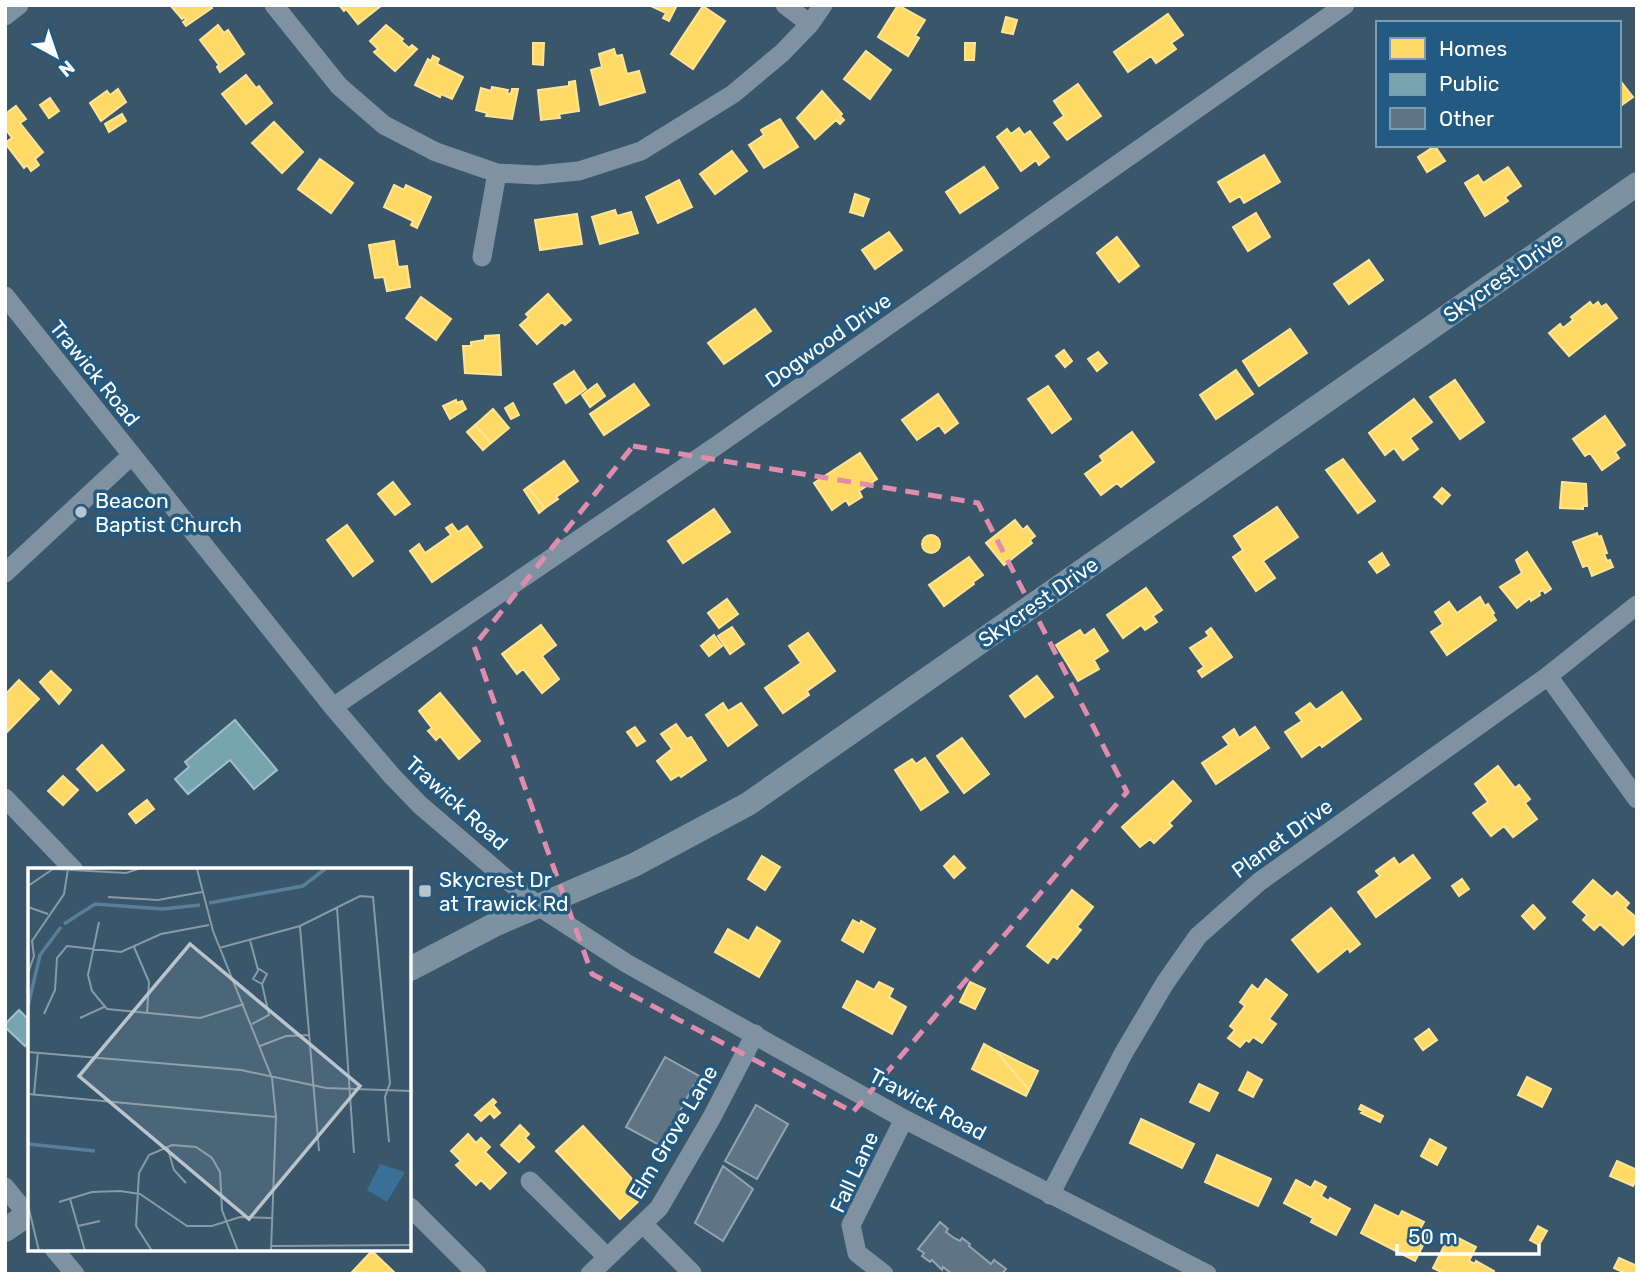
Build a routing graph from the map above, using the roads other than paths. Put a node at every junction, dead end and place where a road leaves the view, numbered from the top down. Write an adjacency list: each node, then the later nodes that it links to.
1 (19, 5): 6 (street)
2 (274, 5): 8 (street)
3 (785, 5): 7 (street)
4 (823, 5): 7 (street)
5 (1345, 5): 16 (street, Dogwood Drive)
6 (5, 16)
7 (810, 24): 8 (street)
8 (497, 173): 10 (street)
9 (1637, 184): 20 (main road, Skycrest Drive)
10 (482, 257)
11 (5, 296): 12 (street, Trawick Road)
12 (132, 455): 13 (street); 16 (street, Trawick Road)
13 (5, 573)
14 (1637, 606): 15 (street, Planet Drive)
15 (1548, 676): 18 (street); 26 (street, Planet Drive)
16 (333, 707): 20 (street, Trawick Road)
17 (5, 798): 19 (street)
18 (1637, 799)
19 (72, 868)
20 (538, 906): 21 (main road, Skycrest Drive); 22 (street, Trawick Road)
21 (411, 968)
22 (755, 1034): 23 (street, Trawick Road); 30 (street, Elm Grove Lane)
23 (904, 1119): 26 (street, Trawick Road); 38 (street, Fall Lane)
24 (530, 1181): 33 (street)
25 (5, 1187): 28 (street)
26 (1050, 1195): 39 (street, Trawick Road)
27 (411, 1208): 36 (street)
28 (28, 1215)
29 (28, 1217): 31 (main road)
30 (643, 1224): 33 (street, Elm Grove Lane); 34 (street)
31 (5, 1230)
32 (56, 1251): 35 (street)
33 (607, 1257): 37 (street, Elm Grove Lane)
34 (692, 1273)
35 (75, 1274)
36 (477, 1274)
37 (590, 1274)
38 (884, 1274)
39 (1207, 1274)

